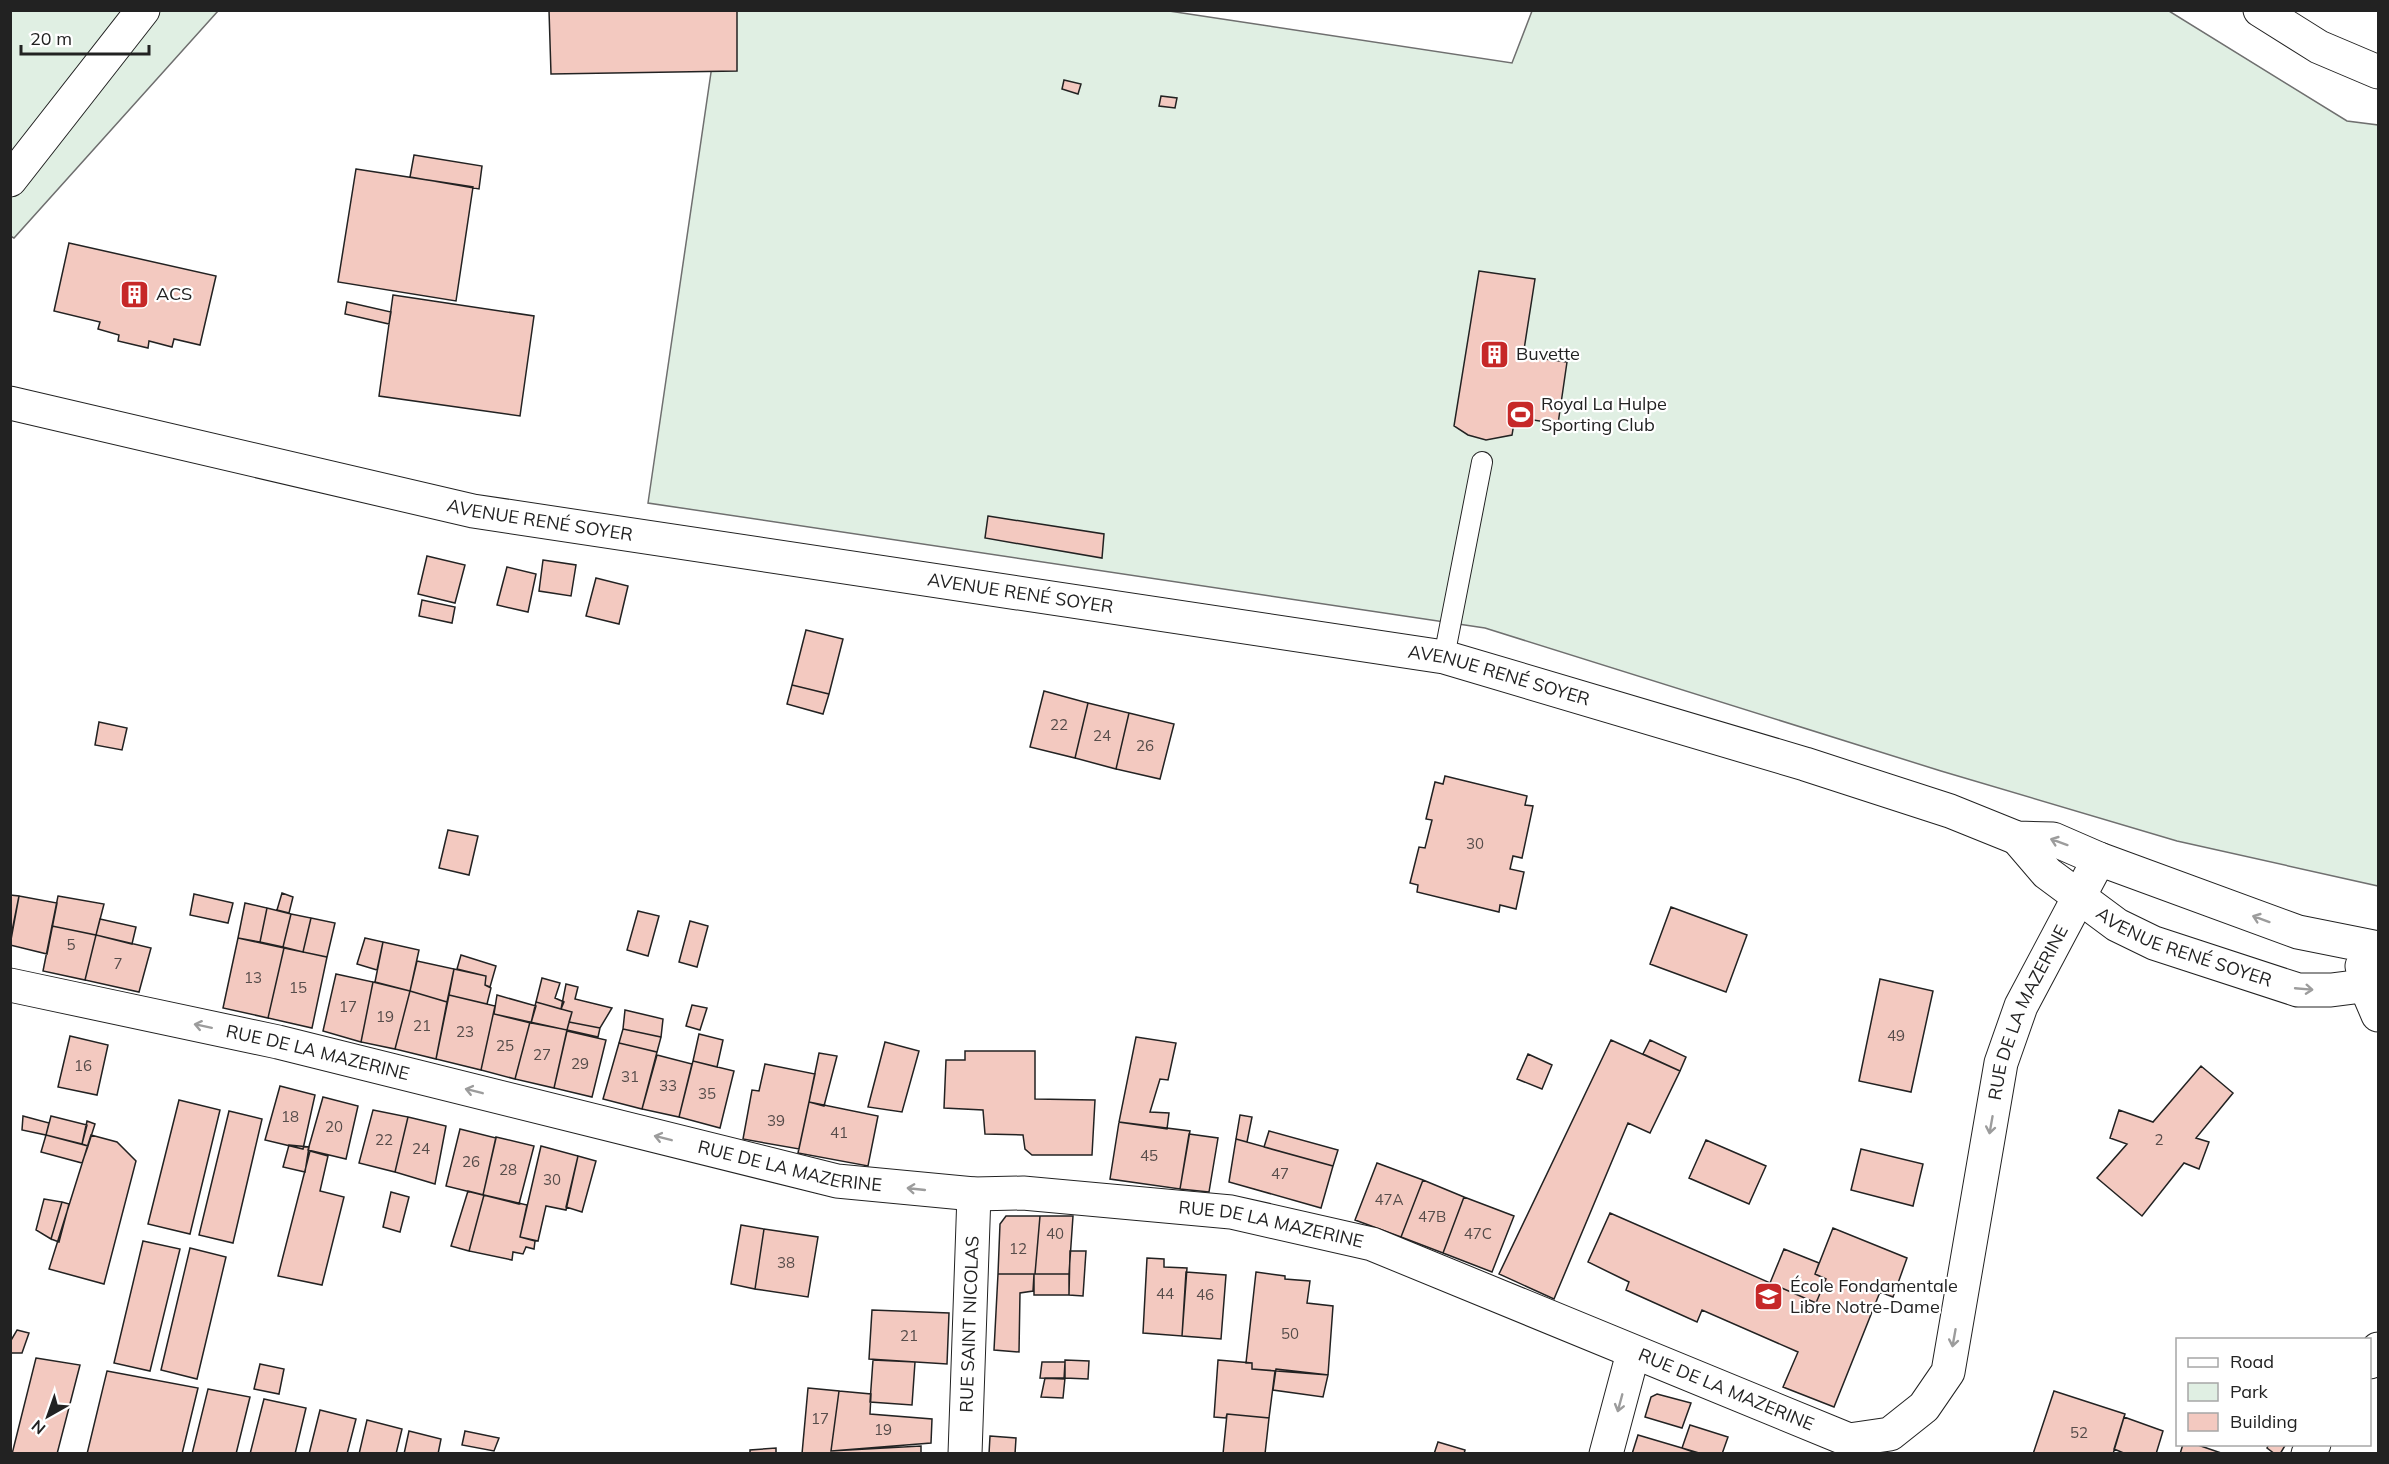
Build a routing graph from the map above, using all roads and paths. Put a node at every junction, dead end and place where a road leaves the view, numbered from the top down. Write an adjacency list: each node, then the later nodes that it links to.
1 (142, 10): 4 (street)
2 (2260, 10): 3 (street)
3 (2379, 72)
4 (10, 180)
5 (10, 403): 7 (street, AVENUE RENÉ SOYER)
6 (1482, 462): 7 (lane)
7 (1444, 657): 8 (street, AVENUE RENÉ SOYER)
8 (2017, 838): 9 (street, AVENUE RENÉ SOYER, one-way to 8); 10 (street, AVENUE RENÉ SOYER)
9 (2099, 859): 10 (street, RUE DE LA MAZERINE); 11 (street, AVENUE RENÉ SOYER, one-way to 9)
10 (2080, 896): 13 (street, AVENUE RENÉ SOYER, one-way to 13); 15 (street, RUE DE LA MAZERINE, one-way to 15)
11 (2368, 947): 13 (street)
12 (10, 985): 14 (street, RUE DE LA MAZERINE, one-way to 12)
13 (2374, 996)
14 (974, 1194): 15 (street, RUE DE LA MAZERINE); 16 (street, RUE SAINT NICOLAS)
15 (1633, 1353): 17 (street, one-way to 17)
16 (965, 1454)
17 (1606, 1454)

